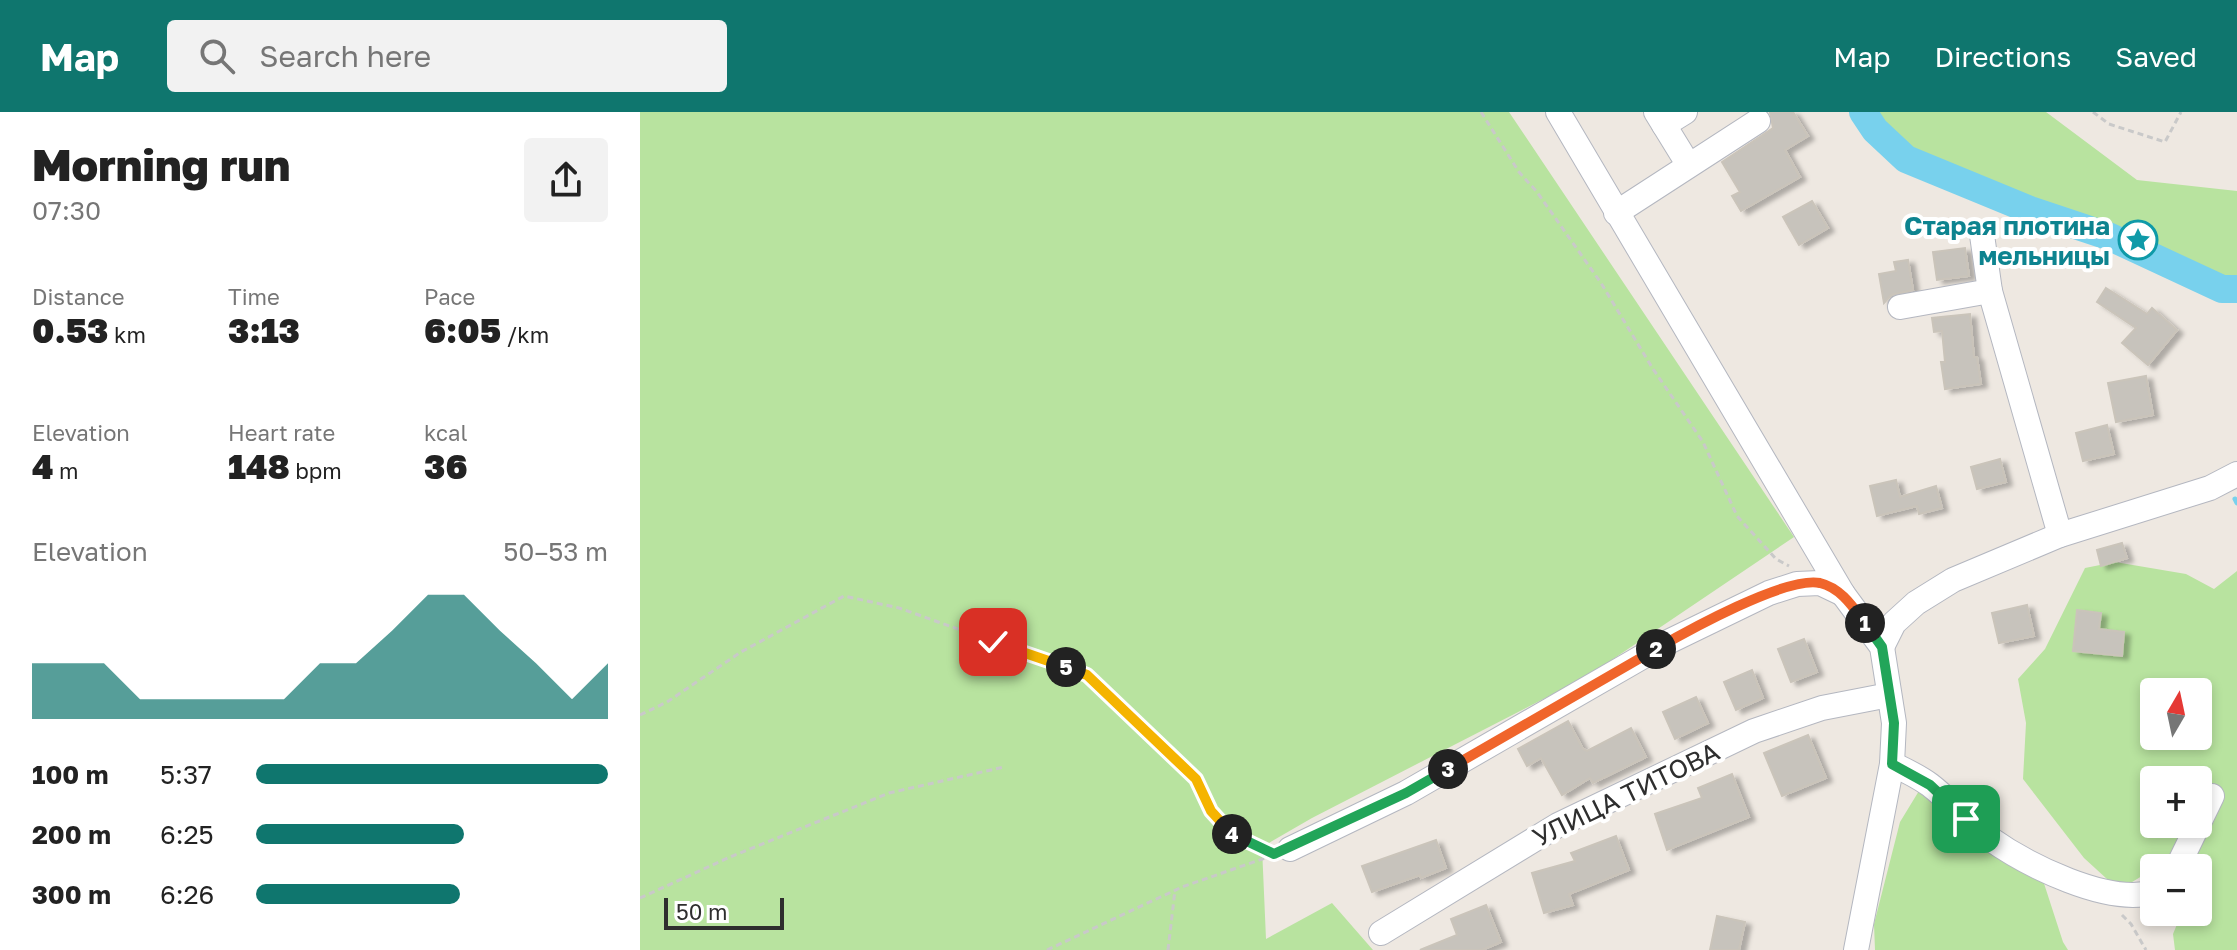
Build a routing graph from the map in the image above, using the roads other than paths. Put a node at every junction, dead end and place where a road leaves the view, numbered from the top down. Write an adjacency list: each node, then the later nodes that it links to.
1 (1558, 112): 5 (street)
2 (1669, 116): 4 (street)
3 (1758, 121): 4 (street)
4 (1688, 164): 5 (street)
5 (1616, 213): 11 (street)
6 (1982, 235): 7 (street)
7 (1990, 291): 8 (street); 10 (street)
8 (1900, 307)
9 (2237, 474): 10 (street)
10 (2060, 535): 12 (street)
11 (1843, 594): 12 (street); 15 (street)
12 (1882, 647): 13 (street)
13 (1889, 695): 14 (street); 17 (street, УЛИЦА ТИТОВА)
14 (1892, 764): 16 (street); 18 (street)
15 (1282, 852)
16 (2140, 896)
17 (1381, 933)
18 (1856, 950)

